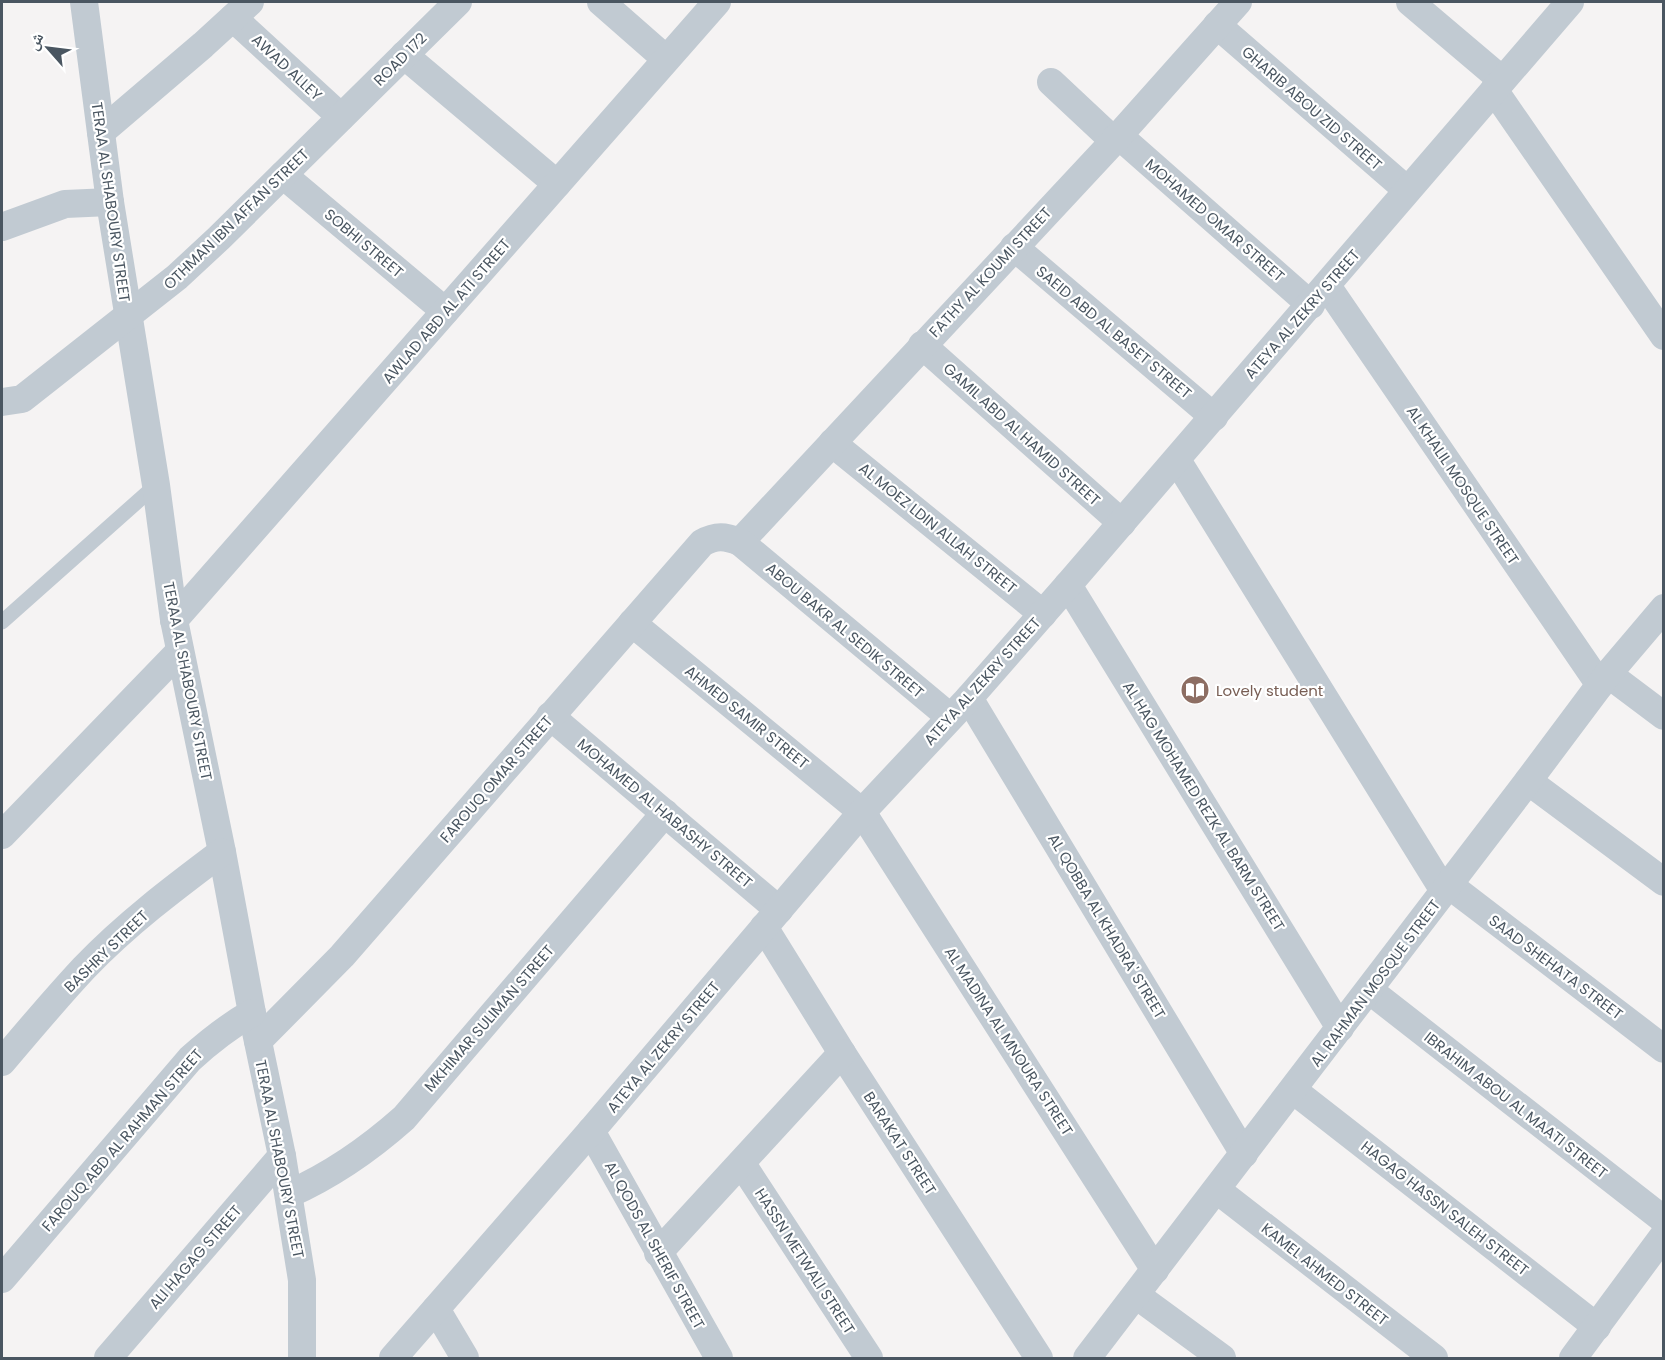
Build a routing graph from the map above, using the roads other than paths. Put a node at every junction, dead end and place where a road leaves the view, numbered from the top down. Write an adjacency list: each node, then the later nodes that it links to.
1 (84, 2): 15 (street, TERAA AL SHABOURY STREET)
2 (458, 2): 10 (street, ROAD 172)
3 (601, 2): 11 (street)
4 (717, 2): 11 (street, AWLAD ABD AL ATI STREET)
5 (1238, 2): 9 (street, FATHY AL KOUMI STREET)
6 (1410, 2): 13 (street)
7 (1570, 2): 13 (street, ATEYA AL ZEKRY STREET)
8 (241, 10): 14 (street, AWAD ALLEY); 15 (street)
9 (1217, 25): 16 (street, FATHY AL KOUMI STREET); 19 (street, GHARIB ABOU ZID STREET)
10 (404, 55): 14 (street, ROAD 172); 18 (street)
11 (666, 59): 18 (street, AWLAD ABD AL ATI STREET)
12 (1051, 82): 16 (street, MOHAMED OMAR STREET)
13 (1498, 85): 19 (street, ATEYA AL ZEKRY STREET); 26 (street)
14 (341, 117): 17 (street, OTHMAN IBN AFFAN STREET)
15 (101, 132): 20 (street, TERAA AL SHABOURY STREET)
16 (1116, 138): 22 (street, FATHY AL KOUMI STREET); 23 (street, MOHAMED OMAR STREET)
17 (283, 175): 24 (street, SOBHI STREET); 25 (street, OTHMAN IBN AFFAN STREET)
18 (557, 184): 24 (street, AWLAD ABD AL ATI STREET)
19 (1407, 190): 23 (street, ATEYA AL ZEKRY STREET)
20 (110, 202): 21 (street); 25 (street, TERAA AL SHABOURY STREET)
21 (2, 227)
22 (1014, 247): 27 (street, FATHY AL KOUMI STREET); 29 (street, SAEID ABD AL BASET STREET)
23 (1319, 295): 29 (street, ATEYA AL ZEKRY STREET); 42 (street, AL KHALIL MOSQUE STREET)
24 (445, 311): 38 (street, AWLAD ABD AL ATI STREET)
25 (128, 318): 28 (street, OTHMAN IBN AFFAN STREET); 32 (street, TERAA AL SHABOURY STREET)
26 (1664, 336)
27 (922, 345): 30 (street, FATHY AL KOUMI STREET); 33 (street, GAMIL ABD AL HAMID STREET)
28 (8, 406)
29 (1214, 417): 31 (street, ATEYA AL ZEKRY STREET)
30 (832, 443): 34 (street, FATHY AL KOUMI STREET); 37 (street, AL MOEZ LDIN ALLAH STREET)
31 (1178, 460): 33 (street, ATEYA AL ZEKRY STREET); 52 (street)
32 (156, 484): 38 (street, TERAA AL SHABOURY STREET); 39 (lane)
33 (1122, 523): 35 (street, ATEYA AL ZEKRY STREET)
34 (740, 542): 40 (street, FAROUQ OMAR STREET); 43 (street, ABOU BAKR AL SEDIK STREET)
35 (1068, 585): 37 (street, ATEYA AL ZEKRY STREET); 56 (street, AL HAG MOHAMED REZK AL BARM STREET)
36 (1664, 608): 42 (street, AL RAHMAN MOSQUE STREET)
37 (1043, 614): 43 (street, ATEYA AL ZEKRY STREET)
38 (174, 620): 41 (street, TERAA AL SHABOURY STREET)
39 (2, 621)
40 (632, 623): 44 (street, FAROUQ OMAR STREET); 47 (street, AHMED SAMIR STREET)
41 (180, 651): 49 (street); 50 (street, TERAA AL SHABOURY STREET)
42 (1604, 680): 45 (street, AL KHALIL MOSQUE STREET); 46 (street, AL RAHMAN MOSQUE STREET)
43 (960, 707): 47 (street, ATEYA AL ZEKRY STREET); 63 (street, AL QOBBA AL KHADRA' STREET)
44 (550, 716): 48 (street, MOHAMED AL HABASHY STREET); 57 (street, FAROUQ OMAR STREET)
45 (1664, 716)
46 (1528, 781): 51 (street); 52 (street, AL RAHMAN MOSQUE STREET)
47 (862, 812): 53 (street, ATEYA AL ZEKRY STREET); 71 (street, AL MADINA AL MNOURA STREET)
48 (665, 813): 53 (street, MOHAMED AL HABASHY STREET); 67 (street, MKHIMAR SULIMAN STREET)
49 (2, 835)
50 (222, 852): 55 (street, TERAA AL SHABOURY STREET); 60 (street, BASHRY STREET)
51 (1664, 882)
52 (1447, 888): 54 (street, AL RAHMAN MOSQUE STREET); 58 (street, SAAD SHEHATA STREET)
53 (772, 918): 59 (street, BARAKAT STREET); 62 (street, ATEYA AL ZEKRY STREET)
54 (1369, 990): 56 (street, AL RAHMAN MOSQUE STREET); 68 (street, IBRAHIM ABOU AL MAATI STREET)
55 (252, 1013): 57 (street, TERAA AL SHABOURY STREET); 72 (street, FAROUQ ABD AL RAHMAN STREET)
56 (1340, 1028): 61 (street, AL RAHMAN MOSQUE STREET)
57 (258, 1041): 64 (street, TERAA AL SHABOURY STREET)
58 (1664, 1049)
59 (842, 1053): 65 (street); 82 (street, BARAKAT STREET)
60 (2, 1062)
61 (1293, 1090): 63 (street, AL RAHMAN MOSQUE STREET); 75 (street, HAGAG HASSN SALEH STREET)
62 (591, 1131): 70 (street, AL QODS AL SHERIF STREET); 74 (street, ATEYA AL ZEKRY STREET)
63 (1244, 1154): 66 (street, AL RAHMAN MOSQUE STREET)
64 (282, 1156): 67 (street, TERAA AL SHABOURY STREET); 77 (street, ALI HAGAG STREET)
65 (742, 1164): 70 (street); 81 (street, HASSN METWALI STREET)
66 (1217, 1190): 71 (street, AL RAHMAN MOSQUE STREET); 85 (street, KAMEL AHMED STREET)
67 (289, 1194): 76 (street, TERAA AL SHABOURY STREET)
68 (1664, 1220)
69 (1664, 1235): 75 (street)
70 (658, 1253): 80 (street, AL QODS AL SHERIF STREET)
71 (1155, 1270): 73 (street, AL RAHMAN MOSQUE STREET)
72 (2, 1279)
73 (1136, 1295): 83 (street, AL RAHMAN MOSQUE STREET); 84 (street)
74 (436, 1310): 78 (street, ATEYA AL ZEKRY STREET); 79 (street)
75 (1597, 1327): 86 (street)
76 (296, 1353)
77 (108, 1359)
78 (393, 1359)
79 (465, 1359)
80 (719, 1359)
81 (869, 1359)
82 (1039, 1359)
83 (1087, 1359)
84 (1222, 1359)
85 (1434, 1359)
86 (1573, 1359)

